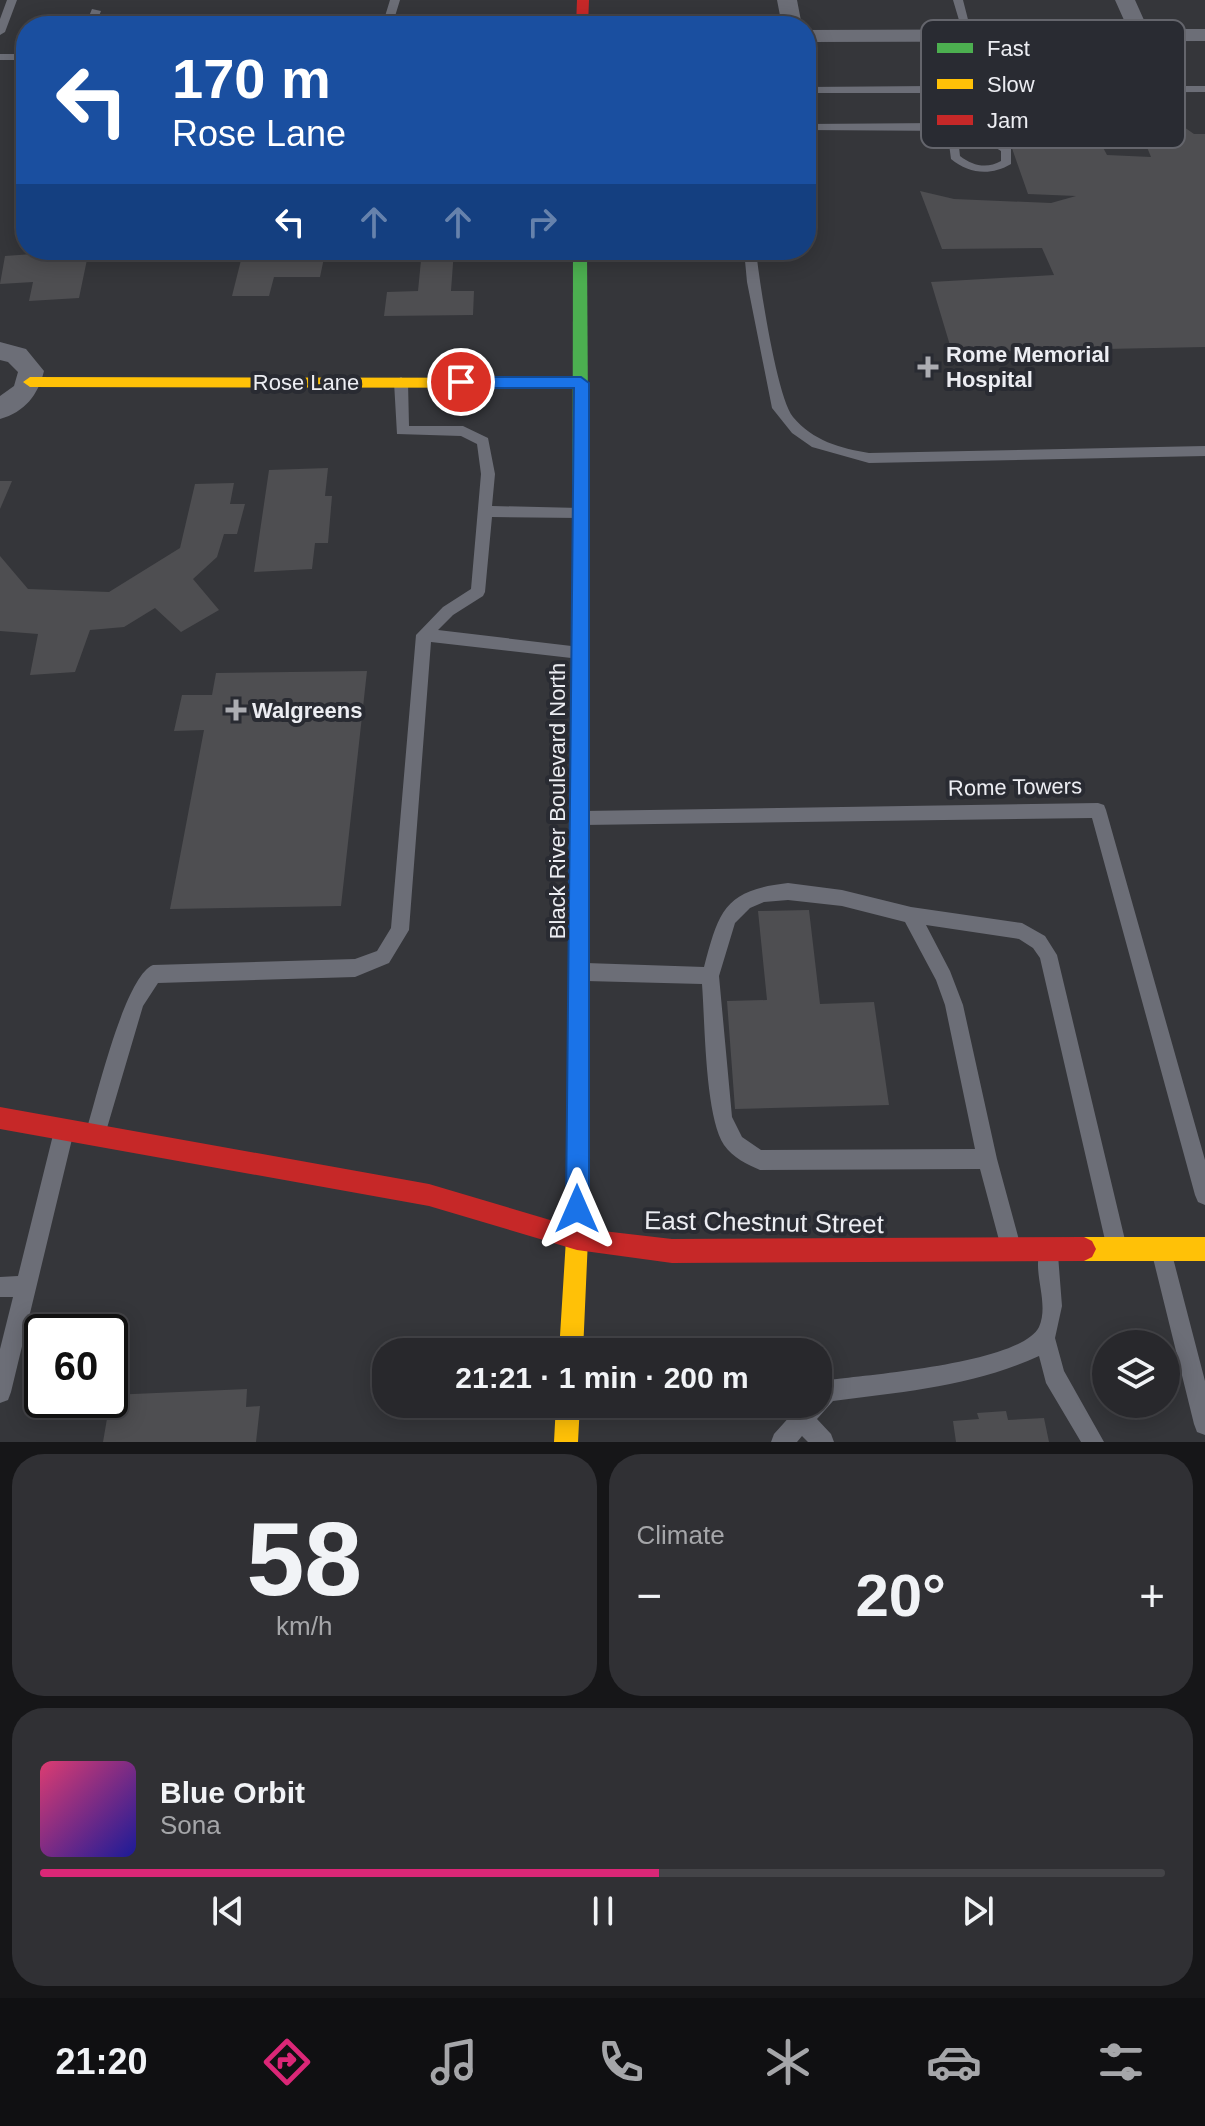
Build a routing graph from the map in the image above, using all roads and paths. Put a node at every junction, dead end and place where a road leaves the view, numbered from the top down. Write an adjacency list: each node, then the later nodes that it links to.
1 (12, 0): 8 (lane)
2 (958, 0): 6 (lane)
3 (1125, 0): 7 (street)
4 (96, 11): 5 (lane)
5 (94, 16)
6 (964, 20)
7 (1134, 20)
8 (0, 32)
9 (1185, 35): 10 (street)
10 (1205, 35)
11 (816, 36): 12 (street)
12 (921, 37)
13 (1185, 88): 14 (lane)
14 (1205, 89)
15 (816, 90): 16 (lane)
16 (921, 91)
17 (921, 126): 18 (lane)
18 (816, 127)
19 (953, 148): 20 (lane)
20 (1005, 148)
21 (580, 260): 26 (main road, Black River Boulevard North)
22 (751, 260): 28 (lane)
23 (0, 351): 24 (street)
24 (30, 382): 25 (main road, Rose Lane); 27 (street)
25 (401, 382): 26 (main road, Rose Lane); 29 (lane)
26 (581, 383): 30 (main road, Black River Boulevard North)
27 (0, 410)
28 (1205, 451)
29 (484, 511): 30 (lane); 31 (lane)
30 (582, 513): 32 (main road, Black River Boulevard North)
31 (424, 635): 32 (lane); 39 (lane)
32 (581, 653): 33 (main road, Black River Boulevard North)
33 (581, 818): 35 (main road, Black River Boulevard North); 41 (lane, Rome Towers)
34 (911, 915): 36 (lane); 40 (lane); 44 (lane)
35 (580, 971): 36 (lane); 42 (main road, Black River Boulevard North)
36 (710, 976): 40 (lane)
37 (0, 1118): 38 (main road, East Chestnut Street)
38 (64, 1129): 39 (main road, East Chestnut Street); 48 (lane)
39 (95, 1135): 42 (main road, East Chestnut Street)
40 (987, 1159): 46 (lane)
41 (1205, 1195)
42 (577, 1239): 46 (main road, East Chestnut Street); 50 (main road, Black River Boulevard North)
43 (1160, 1248): 44 (main road, East Chestnut Street); 45 (main road, East Chestnut Street); 57 (lane)
44 (1117, 1249): 47 (main road, East Chestnut Street)
45 (1205, 1249)
46 (1012, 1250): 47 (main road, East Chestnut Street)
47 (1048, 1250): 51 (lane)
48 (26, 1286): 49 (lane); 53 (lane)
49 (0, 1287)
50 (572, 1338)
51 (1045, 1338): 52 (lane); 61 (lane)
52 (832, 1390)
53 (0, 1392)
54 (567, 1418): 58 (main road)
55 (803, 1418): 59 (lane)
56 (815, 1418): 60 (lane)
57 (1205, 1424)
58 (566, 1442)
59 (782, 1442)
60 (823, 1442)
61 (1093, 1442)

